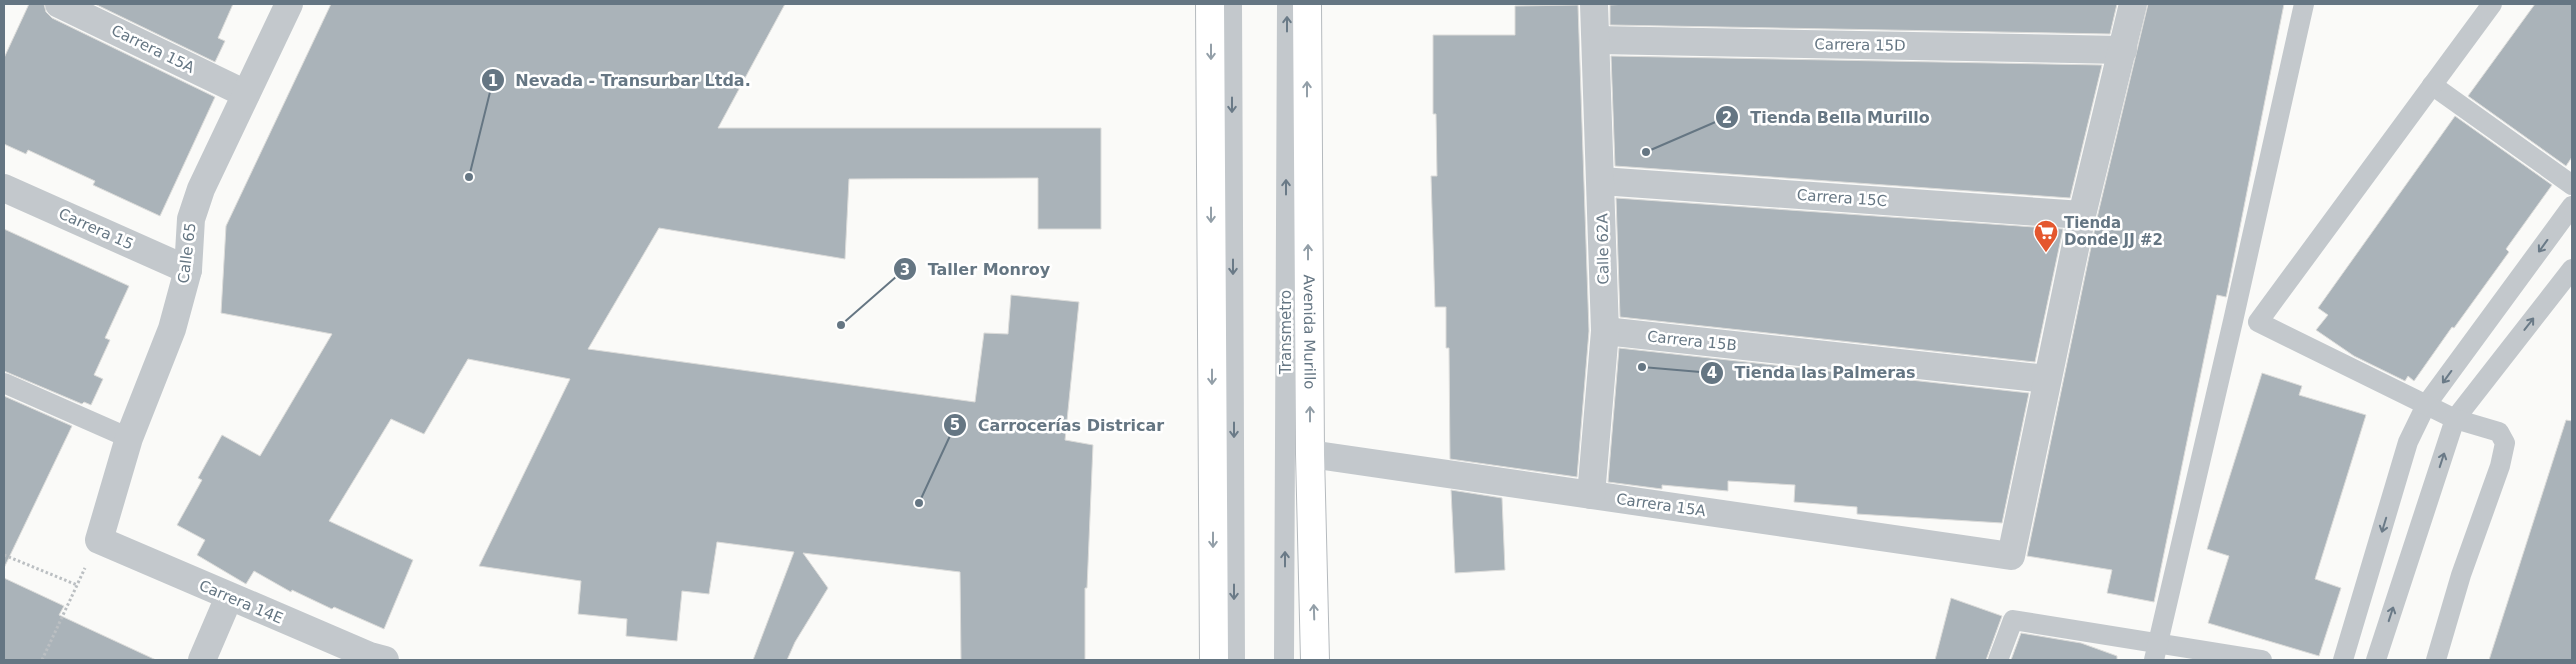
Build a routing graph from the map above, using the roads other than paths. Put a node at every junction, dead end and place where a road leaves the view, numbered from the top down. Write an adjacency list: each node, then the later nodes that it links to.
1 (59, 4): 14 (street, Carrera 15A)
2 (289, 4): 14 (street, Calle 65)
3 (1210, 4): 37 (main road, one-way to 37)
4 (1232, 4): 38 (lane, one-way to 38)
5 (1287, 4): 39 (lane, Transmetro, one-way to 5)
6 (1307, 4): 30 (main road, Avenida Murillo, one-way to 6)
7 (1594, 4): 11 (street, Calle 62A)
8 (2133, 4): 12 (street)
9 (2304, 4): 22 (lane)
10 (2492, 4): 13 (lane)
11 (1597, 40): 12 (street, Carrera 15D); 15 (street, Calle 62A)
12 (2123, 50): 19 (street)
13 (2432, 85): 16 (lane); 23 (lane)
14 (246, 94): 21 (street, Calle 65)
15 (1601, 181): 19 (street, Carrera 15C); 24 (street, Calle 62A)
16 (2572, 185)
17 (4, 188): 21 (street, Carrera 15)
18 (2572, 206): 27 (lane, one-way to 27)
19 (2082, 216): 25 (street)
20 (2572, 269): 28 (lane, one-way to 20)
21 (188, 270): 29 (street, Calle 65)
22 (2233, 321): 23 (lane); 34 (lane)
23 (2258, 322): 27 (lane)
24 (1605, 331): 25 (street, Carrera 15B); 31 (street, Calle 62A)
25 (2047, 380): 31 (street, Carrera 15A)
26 (4, 383): 29 (lane)
27 (2426, 405): 28 (lane); 43 (lane, one-way to 43)
28 (2455, 419): 44 (lane, one-way to 28); 45 (lane)
29 (130, 438): 32 (street, Calle 65)
30 (1310, 454): 31 (street, Carrera 15A); 40 (main road, Avenida Murillo, one-way to 30)
31 (1591, 495)
32 (99, 540): 33 (street, Carrera 14E)
33 (229, 597): 35 (street); 36 (street, Carrera 14E)
34 (2157, 652): 41 (lane); 42 (lane)
35 (202, 660)
36 (385, 660)
37 (1214, 660)
38 (1235, 660)
39 (1284, 660)
40 (1315, 660)
41 (1998, 660)
42 (2262, 660)
43 (2343, 660)
44 (2376, 660)
45 (2436, 660)

